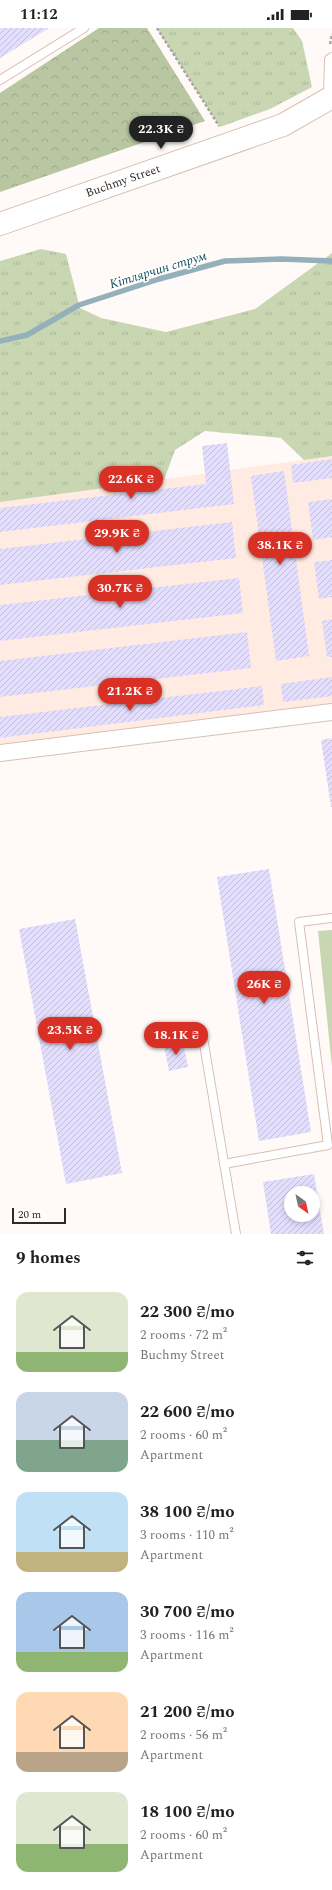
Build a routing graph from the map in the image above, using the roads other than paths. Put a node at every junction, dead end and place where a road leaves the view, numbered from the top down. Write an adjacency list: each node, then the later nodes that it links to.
1 (84, 28): 3 (lane)
2 (332, 57): 4 (lane)
3 (0, 80)
4 (330, 98): 5 (street, Buchmy Street)
5 (0, 224)
6 (332, 712): 7 (street)
7 (0, 753)
8 (332, 918): 10 (lane)
9 (202, 1032): 10 (lane)
10 (224, 1164): 11 (lane)
11 (236, 1234)

